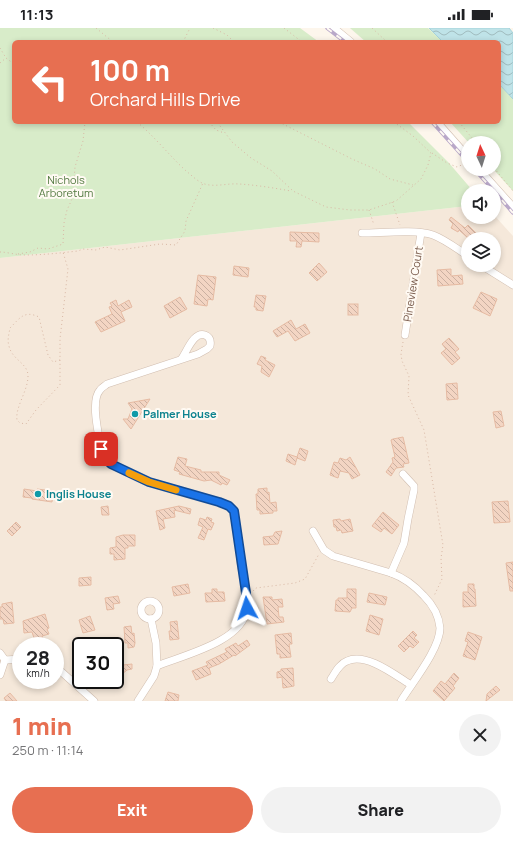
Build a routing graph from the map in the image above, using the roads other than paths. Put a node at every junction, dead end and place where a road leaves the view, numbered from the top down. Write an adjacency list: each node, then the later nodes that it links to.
1 (334, 28): 2 (street)
2 (349, 40)
3 (438, 124): 4 (street)
4 (461, 149)
5 (485, 176): 6 (street)
6 (513, 207)
7 (362, 233): 8 (street)
8 (421, 233): 9 (street); 12 (street, Pineview Court)
9 (461, 252)
10 (492, 272): 11 (street)
11 (513, 285)
12 (405, 335)
13 (182, 358): 21 (street)
14 (403, 474): 16 (street)
15 (313, 531): 16 (street)
16 (391, 573): 25 (street)
17 (151, 619): 21 (street)
18 (0, 653): 19 (street)
19 (5, 660): 20 (street); 23 (street)
20 (12, 660)
21 (157, 666): 27 (street)
22 (64, 674): 26 (street)
23 (0, 675)
24 (331, 679): 25 (street)
25 (411, 685): 28 (street)
26 (94, 701)
27 (138, 701)
28 (401, 701)

